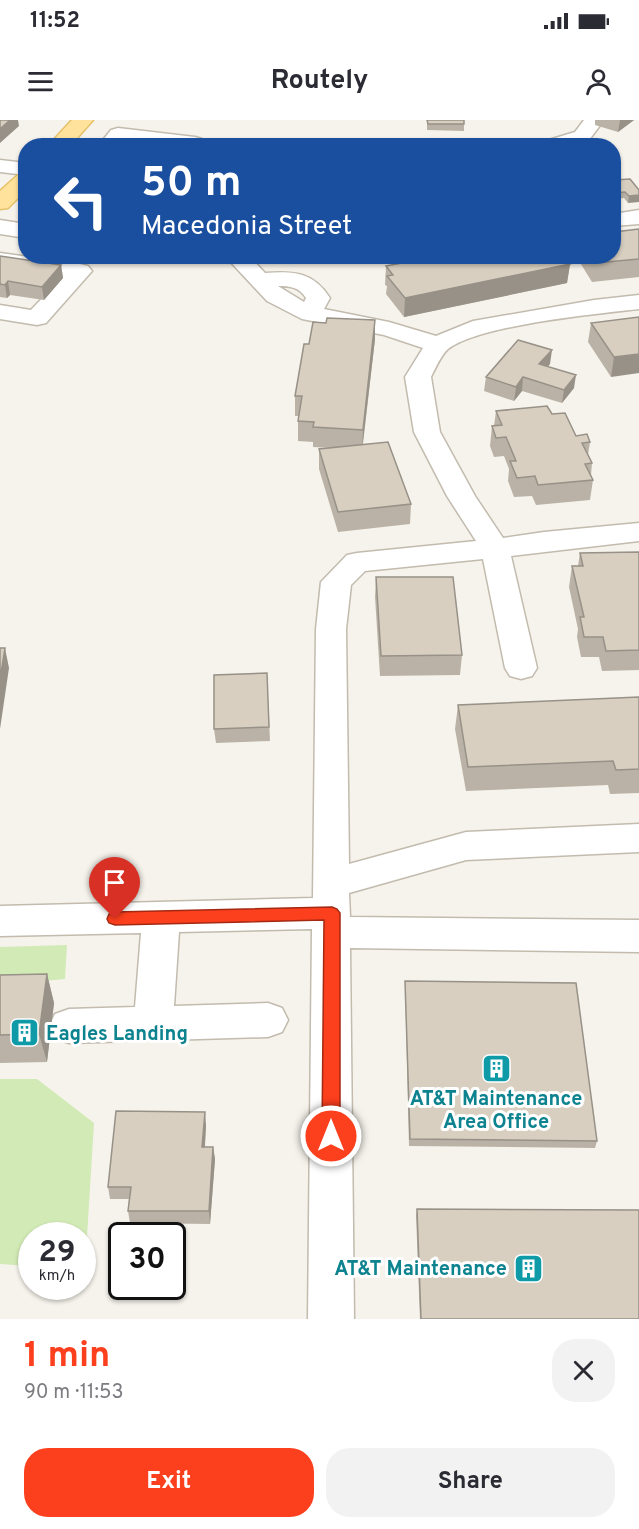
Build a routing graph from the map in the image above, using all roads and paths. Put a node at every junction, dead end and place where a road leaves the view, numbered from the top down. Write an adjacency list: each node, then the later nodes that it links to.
1 (83, 120): 3 (main road)
2 (594, 120): 6 (street)
3 (66, 138)
4 (115, 138): 5 (street)
5 (152, 138)
6 (575, 138)
7 (0, 165): 8 (street)
8 (18, 168)
9 (18, 185): 10 (main road)
10 (0, 203)
11 (639, 217): 12 (street)
12 (621, 219)
13 (0, 227): 14 (street)
14 (18, 230)
15 (0, 260): 16 (street)
16 (18, 262)
17 (29, 264): 20 (street)
18 (244, 264): 21 (street)
19 (639, 302): 21 (street)
20 (0, 312)
21 (437, 345): 23 (street)
22 (639, 532): 23 (street)
23 (495, 549): 24 (street); 26 (street)
24 (521, 668)
25 (639, 838): 26 (street)
26 (332, 909): 27 (street); 29 (street); 33 (street)
27 (160, 917): 28 (street); 31 (street)
28 (0, 921)
29 (639, 936)
30 (268, 1020): 31 (street)
31 (153, 1024): 32 (street)
32 (69, 1026)
33 (331, 1319)

